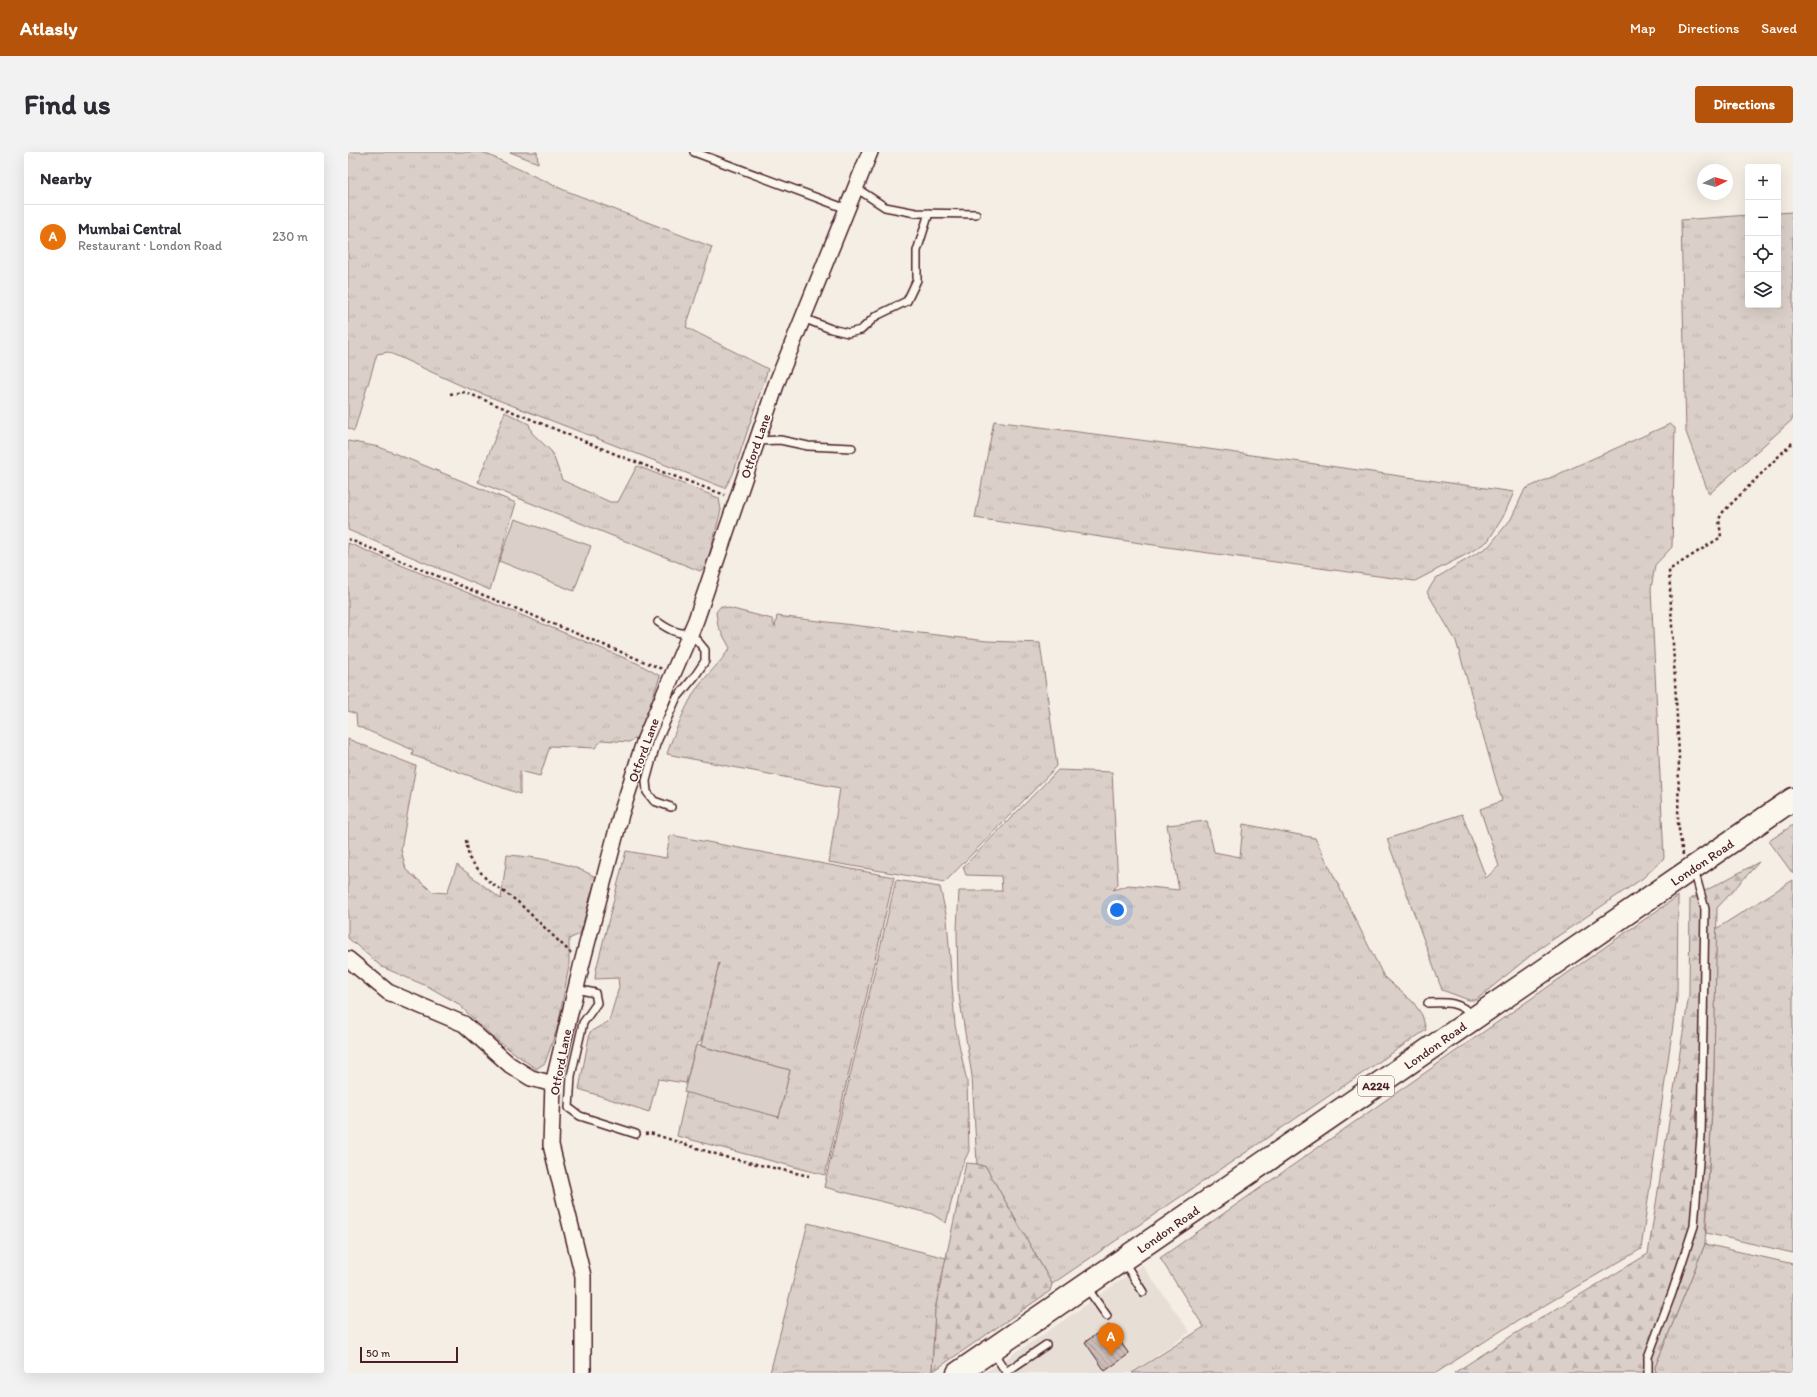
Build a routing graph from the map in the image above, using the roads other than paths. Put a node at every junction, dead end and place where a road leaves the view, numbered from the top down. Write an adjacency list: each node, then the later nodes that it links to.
1 (694, 152): 4 (lane)
2 (870, 152): 3 (street, Otford Lane)
3 (856, 188): 4 (street, Otford Lane); 5 (lane)
4 (847, 209): 7 (street, Otford Lane)
5 (929, 213): 6 (lane); 7 (lane)
6 (976, 214)
7 (803, 318): 8 (street, Otford Lane)
8 (757, 440): 9 (lane); 11 (street, Otford Lane)
9 (852, 448)
10 (658, 622): 11 (lane)
11 (691, 633): 13 (lane); 16 (street, Otford Lane)
12 (1793, 799): 14 (main road, London Road / A224)
13 (671, 807)
14 (1693, 868): 18 (main road, London Road / A224); 29 (lane)
15 (348, 959): 19 (street)
16 (576, 989): 19 (street, Otford Lane); 20 (lane)
17 (1428, 1003): 18 (lane)
18 (1476, 1017): 21 (main road, London Road / A224)
19 (553, 1084): 27 (street, Otford Lane)
20 (636, 1134)
21 (1123, 1260): 22 (main road, London Road / A224); 23 (lane)
22 (1085, 1286): 24 (lane); 26 (main road, London Road / A224)
23 (1143, 1292)
24 (1107, 1316)
25 (1046, 1345): 26 (lane)
26 (992, 1350): 28 (main road, London Road / A224)
27 (583, 1373)
28 (958, 1373)
29 (1648, 1373)

